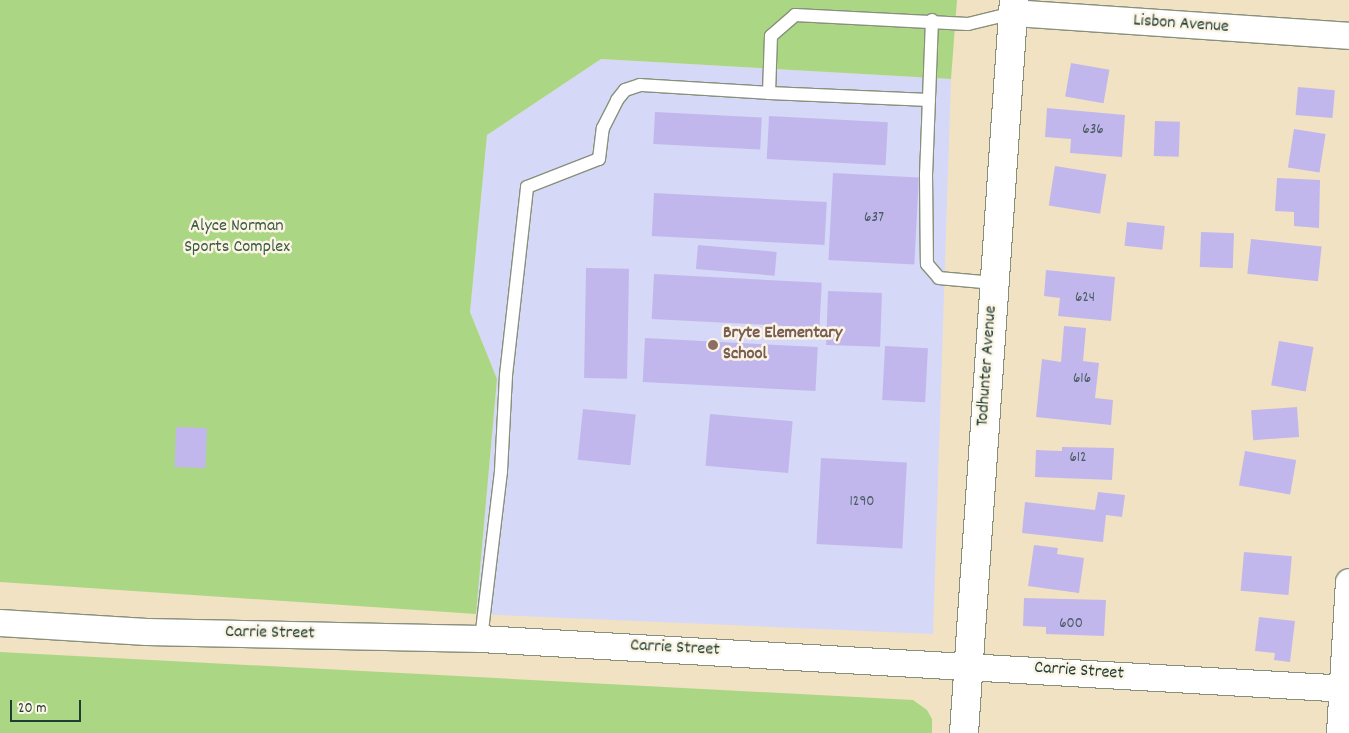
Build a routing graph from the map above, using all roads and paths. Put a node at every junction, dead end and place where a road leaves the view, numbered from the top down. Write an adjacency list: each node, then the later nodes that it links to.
1 (1013, 7): 2 (lane); 3 (street, Lisbon Avenue); 6 (street, Todhunter Avenue)
2 (932, 20): 4 (lane); 5 (lane)
3 (1349, 36)
4 (770, 92): 5 (lane); 9 (lane)
5 (929, 100): 6 (lane)
6 (994, 283): 10 (street, Todhunter Avenue)
7 (1349, 582): 11 (street)
8 (0, 623): 9 (street, Carrie Street)
9 (481, 638): 10 (street, Carrie Street)
10 (967, 665): 11 (street, Carrie Street); 12 (street, Todhunter Avenue)
11 (1346, 689): 13 (street)
12 (964, 733)
13 (1340, 733)

